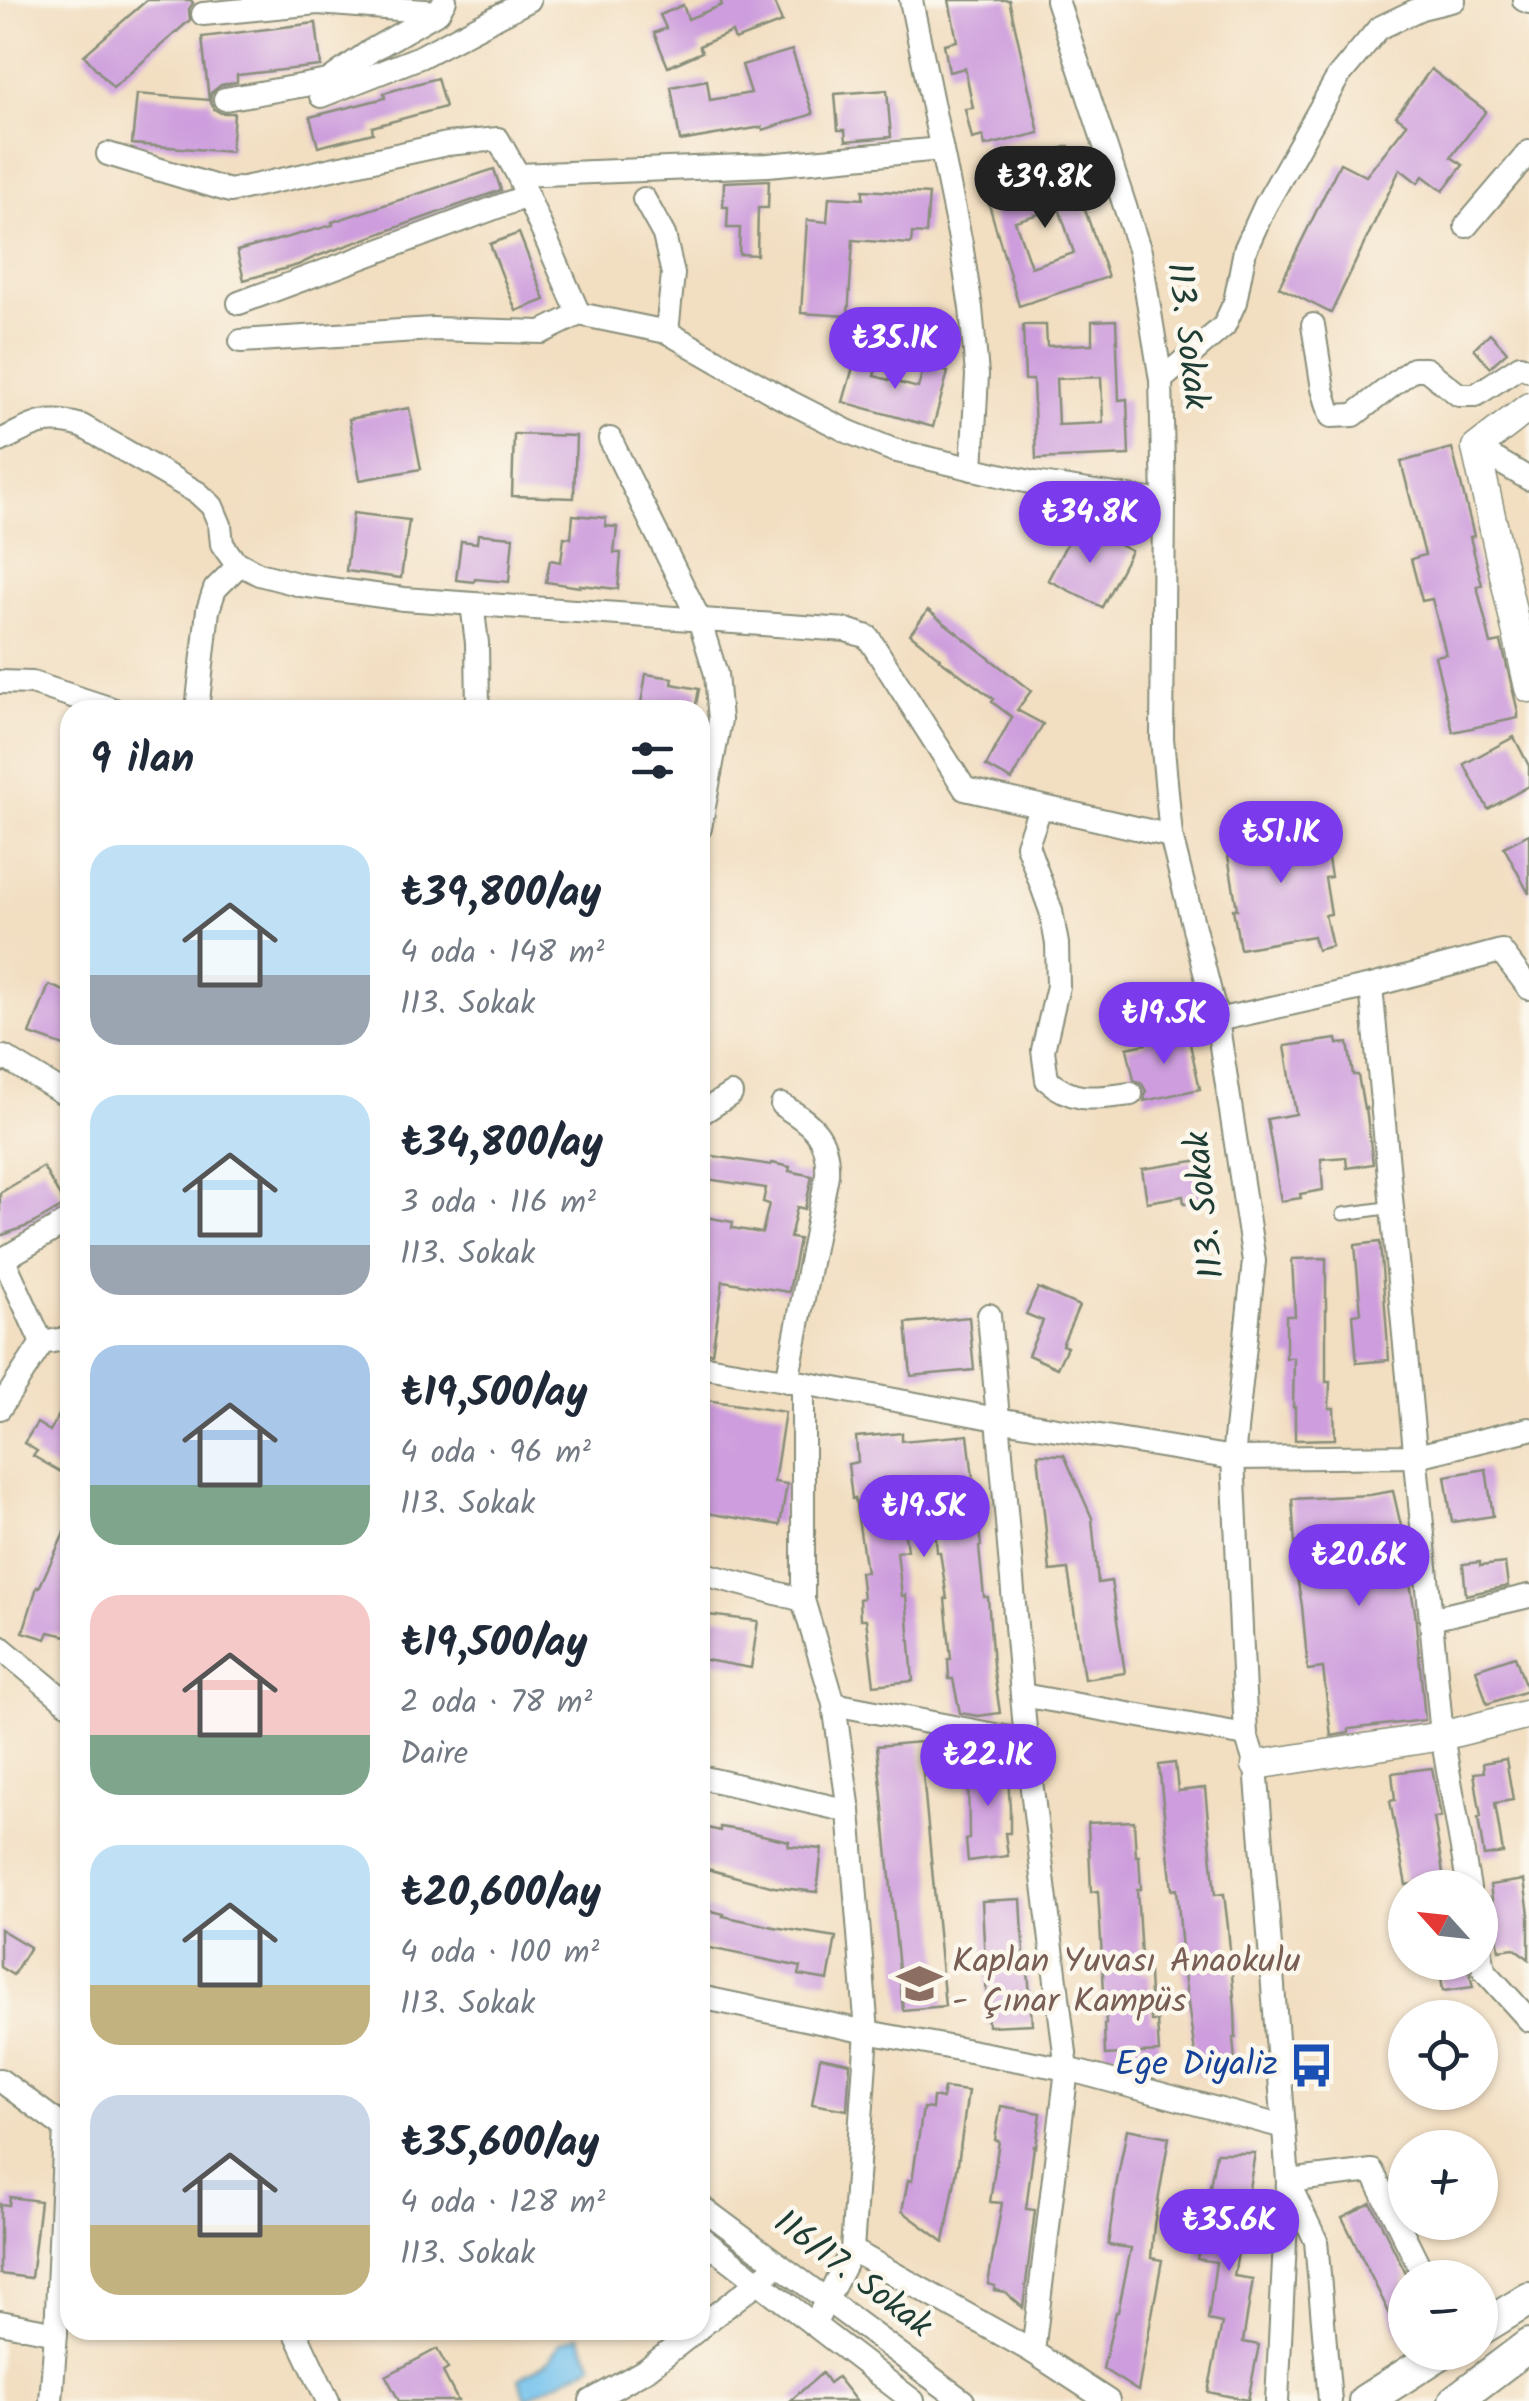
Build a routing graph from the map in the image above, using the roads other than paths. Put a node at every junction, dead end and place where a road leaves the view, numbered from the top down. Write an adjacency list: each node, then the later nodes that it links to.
1 (528, 0): 8 (street)
2 (910, 0): 9 (street)
3 (1057, 0): 21 (street, 113. Sokak)
4 (1454, 0): 21 (street)
5 (442, 6): 6 (street); 7 (street)
6 (204, 14)
7 (225, 99)
8 (313, 99)
9 (941, 148): 12 (street); 26 (street)
10 (1529, 152): 14 (street)
11 (108, 154): 12 (street)
12 (523, 186): 15 (street); 16 (street)
13 (644, 199): 18 (street)
14 (1466, 226)
15 (238, 302)
16 (579, 314): 18 (street); 19 (street)
17 (1313, 325): 20 (street)
18 (667, 332): 26 (street)
19 (240, 341)
20 (1529, 370)
21 (1161, 380): 28 (street, 113. Sokak)
22 (1529, 407): 25 (street)
23 (610, 439): 31 (street)
24 (0, 441): 29 (street)
25 (1476, 448): 27 (street); 33 (street)
26 (972, 469): 28 (street)
27 (1529, 479)
28 (1164, 502): 39 (street, 113. Sokak)
29 (240, 564): 30 (street); 35 (street)
30 (472, 604): 31 (street); 36 (street)
31 (699, 619): 37 (street); 38 (street)
32 (0, 682): 34 (street)
33 (1529, 688)
34 (84, 700)
35 (198, 700)
36 (478, 700)
37 (710, 774)
38 (1040, 808): 39 (street); 46 (street)
39 (1171, 836): 42 (street, 113. Sokak)
40 (1372, 986): 41 (street); 42 (street); 49 (street)
41 (1529, 988)
42 (1217, 1020): 62 (street, 113. Sokak)
43 (1, 1053): 44 (street)
44 (60, 1091)
45 (731, 1094): 48 (street)
46 (1131, 1094)
47 (782, 1105): 57 (street)
48 (710, 1108)
49 (1393, 1207): 50 (lane); 61 (street)
50 (1343, 1214)
51 (60, 1226): 52 (street)
52 (2, 1261): 55 (street)
53 (989, 1315): 59 (street)
54 (60, 1340): 55 (street)
55 (42, 1344): 58 (street)
56 (710, 1368): 57 (street)
57 (795, 1382): 59 (street); 65 (street)
58 (0, 1408)
59 (997, 1419): 62 (street); 68 (street)
60 (1529, 1428): 61 (street)
61 (1417, 1456): 62 (street); 66 (street)
62 (1233, 1458): 72 (street, 113. Sokak)
63 (710, 1576): 65 (street)
64 (1529, 1596): 66 (street)
65 (804, 1600): 70 (street)
66 (1432, 1619): 73 (street)
67 (0, 1647): 69 (street)
68 (1022, 1695): 72 (street); 74 (street)
69 (60, 1696)
70 (834, 1704): 74 (street); 77 (street)
71 (1529, 1714): 73 (street)
72 (1246, 1735): 75 (street, 113. Sokak)
73 (1442, 1736): 75 (street); 78 (street)
74 (1026, 1741): 83 (street)
75 (1256, 1765): 86 (street, 113. Sokak)
76 (710, 1779): 77 (street)
77 (849, 1811): 82 (street)
78 (1466, 1870)
79 (1493, 1980): 81 (street)
80 (710, 1999): 82 (street)
81 (1529, 2020)
82 (867, 2032): 83 (street); 90 (street)
83 (1067, 2069): 86 (street); 105 (street)
84 (0, 2080): 85 (street)
85 (60, 2124)
86 (1284, 2127): 87 (street, 113. Sokak)
87 (1288, 2181): 92 (street); 116 (street, 113. Sokak); 117 (street, 113. Sokak)
88 (710, 2214): 93 (street, 116/17. Sokak)
89 (710, 2245): 94 (street, 116/17. Sokak)
90 (852, 2250): 96 (street); 105 (street)
91 (60, 2259): 101 (street)
92 (1417, 2260)
93 (780, 2266): 94 (street); 96 (street, 116/17. Sokak)
94 (759, 2282): 98 (street); 100 (street, 116/17. Sokak)
95 (1529, 2299): 97 (main road)
96 (828, 2300): 100 (street); 107 (street, 116/17. Sokak)
97 (1498, 2318)
98 (710, 2320)
99 (0, 2322): 101 (street)
100 (814, 2325): 112 (street, 116/17. Sokak)
101 (56, 2333): 109 (street)
102 (300, 2340): 110 (street)
103 (684, 2340): 108 (street)
104 (1529, 2345): 119 (main road)
105 (1033, 2352): 115 (street)
106 (1413, 2370): 118 (main road)
107 (942, 2385): 113 (street); 114 (street, 116/17. Sokak)
108 (617, 2394): 111 (street)
109 (51, 2401)
110 (328, 2401)
111 (591, 2401)
112 (914, 2401)
113 (922, 2401)
114 (964, 2401)
115 (1108, 2401)
116 (1277, 2401)
117 (1330, 2401)
118 (1364, 2401)
119 (1455, 2401)

